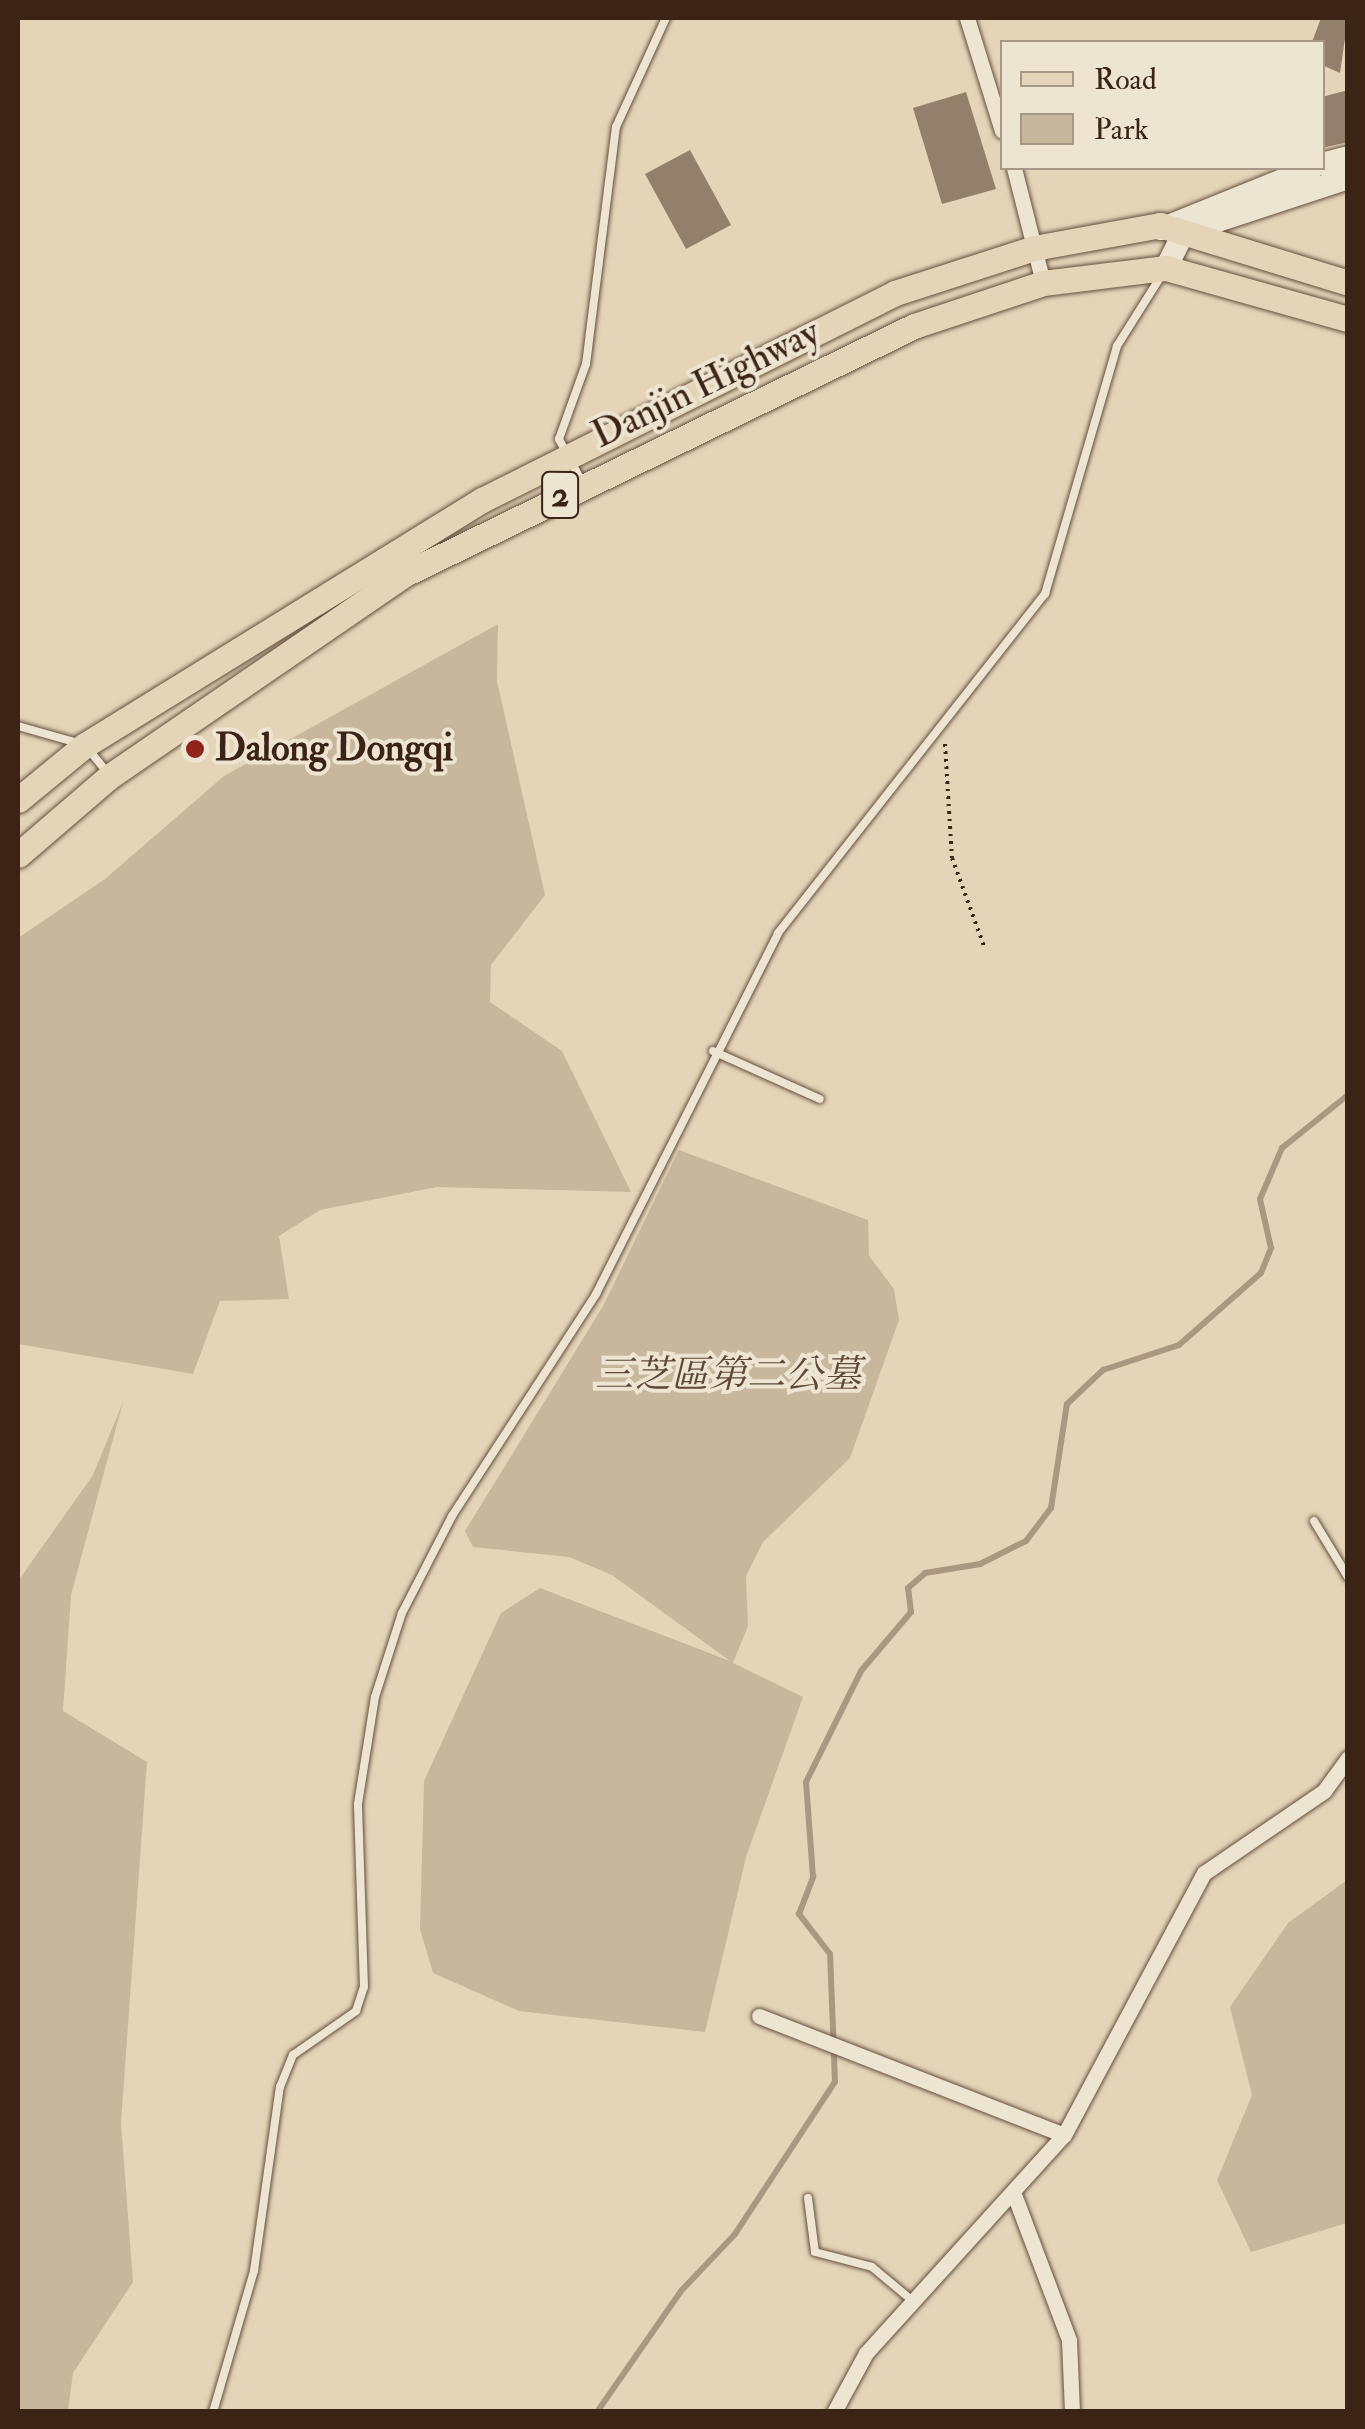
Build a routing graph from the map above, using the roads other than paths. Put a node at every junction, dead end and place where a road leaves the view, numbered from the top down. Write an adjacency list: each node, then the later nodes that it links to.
1 (666, 18): 13 (lane)
2 (967, 18): 3 (street)
3 (1000, 125)
4 (1014, 170): 8 (street)
5 (1307, 170): 7 (main road)
6 (1348, 178): 7 (main road)
7 (1172, 228): 8 (main road, Danjin Highway / 2); 9 (main road); 11 (main road, 2)
8 (1034, 248): 10 (street); 13 (main road, Danjin Highway / 2)
9 (1166, 268): 10 (main road, Danjin Highway / 2); 12 (main road, 2); 20 (lane)
10 (1042, 283): 14 (main road, Danjin Highway / 2)
11 (1348, 283)
12 (1348, 319)
13 (567, 458): 14 (lane); 16 (main road, Danjin Highway / 2)
14 (583, 484): 17 (main road, Danjin Highway / 2)
15 (18, 726): 16 (lane)
16 (86, 745): 17 (lane); 18 (main road, Danjin Highway / 2)
17 (110, 776): 19 (main road, Danjin Highway / 2)
18 (18, 800)
19 (18, 856)
20 (712, 1052): 21 (lane); 30 (lane)
21 (820, 1099)
22 (1314, 1521): 23 (lane)
23 (1348, 1577)
24 (1348, 1758): 26 (street)
25 (759, 2016): 26 (street)
26 (1064, 2135): 27 (street)
27 (1014, 2196): 29 (street); 32 (street)
28 (808, 2198): 29 (lane)
29 (914, 2302): 31 (street)
30 (213, 2412)
31 (834, 2412)
32 (1072, 2412)

